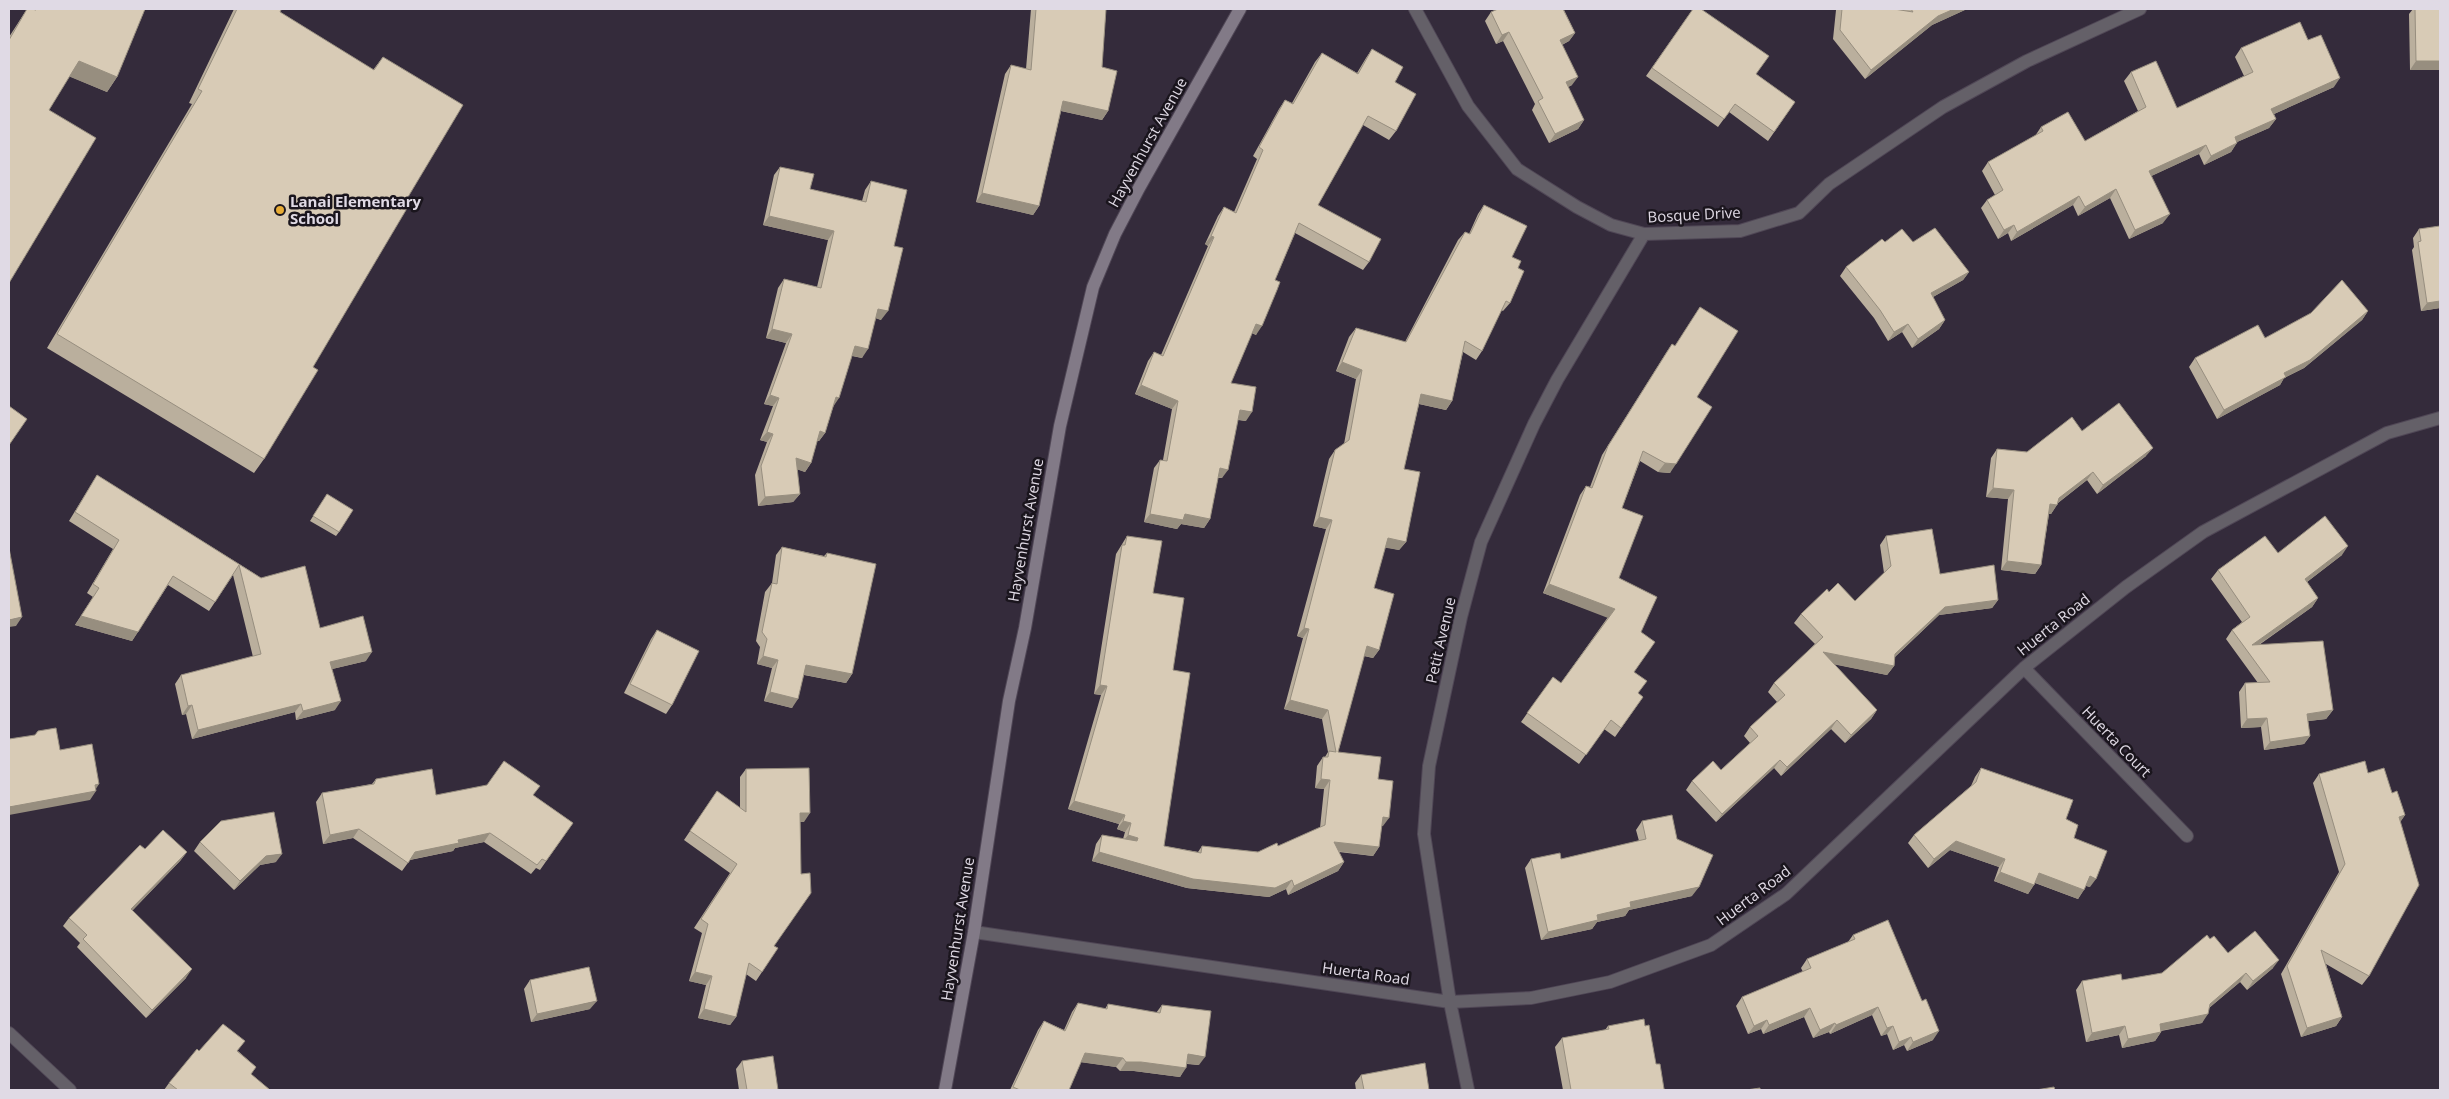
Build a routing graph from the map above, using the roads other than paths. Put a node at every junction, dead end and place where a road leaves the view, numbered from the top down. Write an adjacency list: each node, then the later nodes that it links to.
1 (1240, 9): 8 (main road, Hayvenhurst Avenue)
2 (1415, 9): 4 (street, Bosque Drive)
3 (2140, 9): 4 (street, Bosque Drive)
4 (1644, 234): 9 (street, Petit Avenue)
5 (2440, 418): 6 (street, Huerta Road)
6 (2024, 668): 7 (street, Huerta Court); 9 (street, Huerta Road)
7 (2187, 836)
8 (974, 932): 9 (street, Huerta Road); 12 (main road, Hayvenhurst Avenue)
9 (1450, 1002): 13 (street, Petit Avenue)
10 (9, 1033): 11 (street)
11 (64, 1088)
12 (945, 1090)
13 (1468, 1090)

